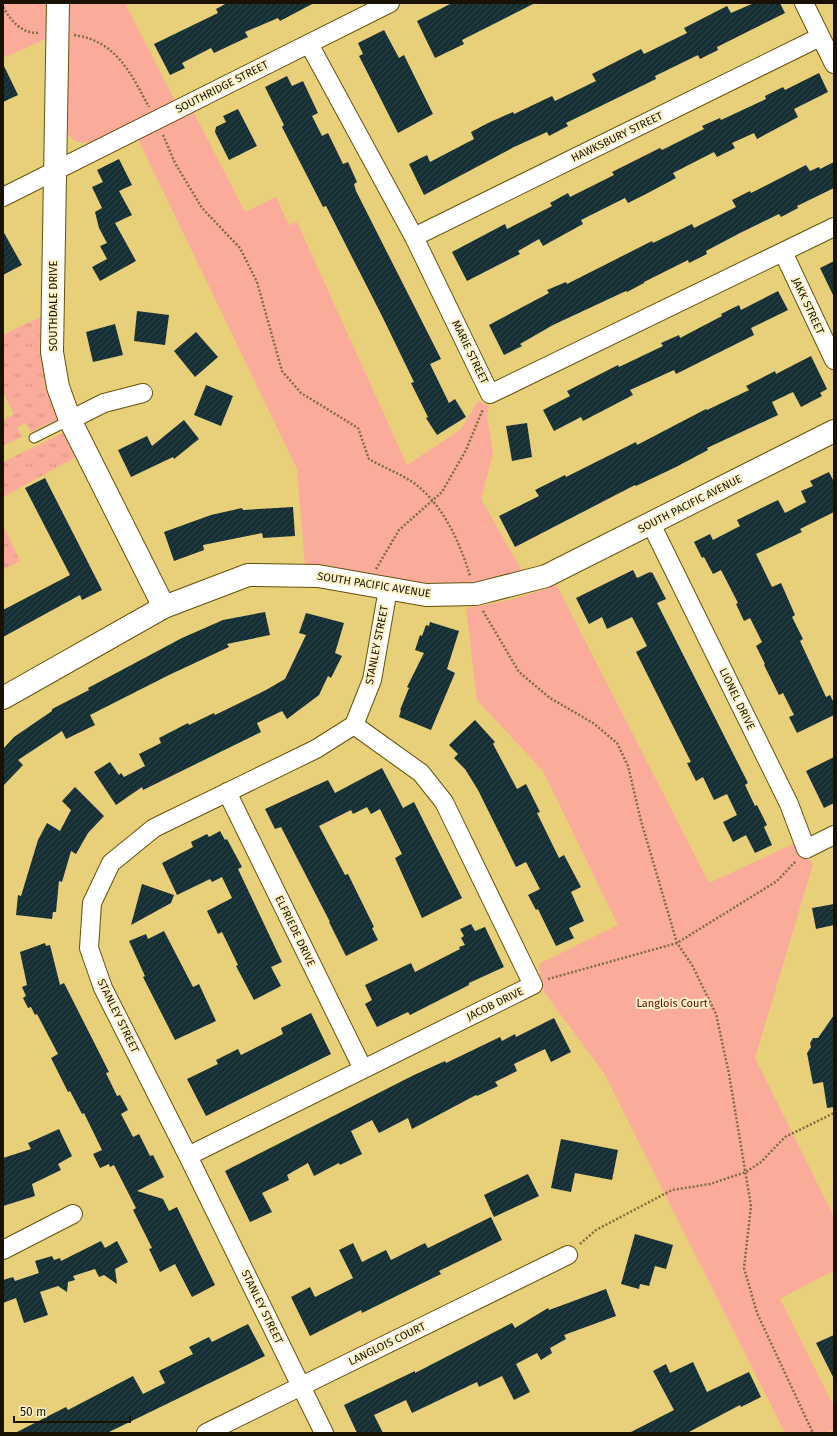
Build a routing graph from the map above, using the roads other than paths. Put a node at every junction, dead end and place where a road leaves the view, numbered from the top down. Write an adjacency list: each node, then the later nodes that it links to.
1 (58, 3): 7 (street, SOUTHDALE DRIVE)
2 (390, 3): 5 (street, SOUTHRIDGE STREET)
3 (804, 3): 4 (street)
4 (820, 37): 6 (street); 10 (street, HAWKSBURY STREET)
5 (309, 44): 7 (street, SOUTHRIDGE STREET); 10 (street, MARIE STREET)
6 (834, 64)
7 (54, 172): 8 (street, SOUTHRIDGE STREET); 14 (street, SOUTHDALE DRIVE)
8 (3, 196)
9 (834, 227): 11 (street)
10 (414, 237): 11 (street, MARIE STREET)
11 (783, 252): 12 (street, JAKK STREET)
12 (834, 360)
13 (143, 393): 14 (street)
14 (70, 420): 16 (lane); 19 (street, SOUTHDALE DRIVE)
15 (834, 431): 17 (street, SOUTH PACIFIC AVENUE)
16 (34, 438)
17 (651, 524): 18 (street, SOUTH PACIFIC AVENUE); 23 (street, LIONEL DRIVE)
18 (388, 589): 19 (street, SOUTH PACIFIC AVENUE); 21 (street, STANLEY STREET)
19 (164, 608): 20 (street, SOUTH PACIFIC AVENUE)
20 (3, 698)
21 (354, 725): 22 (street, STANLEY STREET); 24 (street, JACOB DRIVE)
22 (227, 792): 24 (street, ELFRIEDE DRIVE); 25 (street, STANLEY STREET)
23 (834, 835)
24 (363, 1069): 25 (street, JACOB DRIVE)
25 (188, 1156): 29 (street, STANLEY STREET)
26 (73, 1214): 27 (street)
27 (3, 1250)
28 (568, 1255): 29 (street, LANGLOIS COURT)
29 (301, 1386): 30 (street, LANGLOIS COURT); 31 (street, STANLEY STREET)
30 (206, 1433)
31 (324, 1433)

